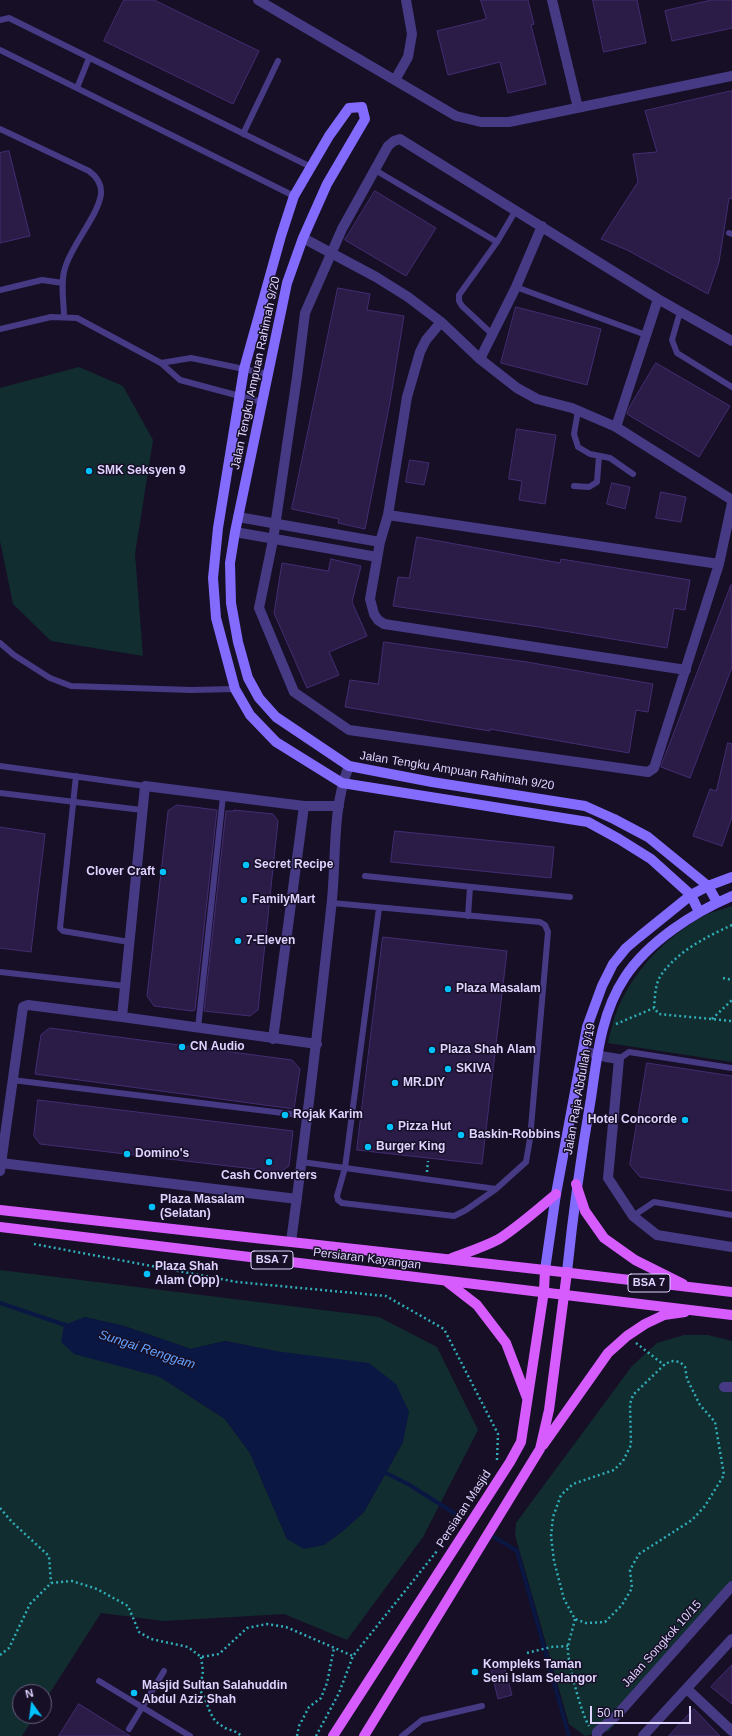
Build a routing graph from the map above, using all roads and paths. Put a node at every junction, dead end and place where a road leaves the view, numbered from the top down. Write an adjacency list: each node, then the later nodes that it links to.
1 (258, 0): 9 (street)
2 (406, 0): 9 (street)
3 (552, 0): 11 (street)
4 (0, 20): 6 (lane)
5 (0, 50): 10 (lane)
6 (89, 58): 10 (lane); 13 (lane)
7 (278, 61): 13 (lane)
8 (732, 76): 11 (street)
9 (395, 80): 11 (street)
10 (77, 88): 16 (lane)
11 (578, 108)
12 (0, 129): 22 (lane)
13 (243, 134): 14 (lane)
14 (311, 167): 16 (street, Jalan Tengku Ampuan Rahimah 9/20); 19 (street, Jalan Tengku Ampuan Rahimah 9/20)
15 (375, 170): 17 (street); 20 (lane); 21 (street)
16 (294, 196): 35 (street, Jalan Tengku Ampuan Rahimah 9/20)
17 (516, 210): 18 (street); 20 (lane)
18 (542, 226): 23 (street); 25 (street)
19 (303, 238): 21 (street); 36 (street, Jalan Tengku Ampuan Rahimah 9/20)
20 (497, 242): 30 (lane)
21 (331, 254): 28 (street); 48 (street)
22 (63, 283): 24 (lane); 27 (lane)
23 (516, 287): 30 (street); 31 (lane)
24 (0, 290)
25 (658, 299): 26 (street); 31 (street)
26 (680, 312): 32 (street); 37 (lane)
27 (64, 317): 29 (lane); 34 (lane)
28 (441, 322): 33 (street); 46 (street)
29 (0, 329)
30 (493, 335): 33 (street)
31 (646, 335): 41 (street)
32 (732, 341)
33 (480, 360): 40 (street)
34 (161, 363): 35 (lane); 38 (lane)
35 (244, 369): 36 (lane); 38 (street, Jalan Tengku Ampuan Rahimah 9/20)
36 (268, 374): 39 (street, Jalan Tengku Ampuan Rahimah 9/20)
37 (732, 387)
38 (240, 395): 39 (lane); 56 (street, Jalan Tengku Ampuan Rahimah 9/20)
39 (262, 402): 47 (street, Jalan Tengku Ampuan Rahimah 9/20)
40 (578, 411): 41 (street); 42 (lane)
41 (616, 427): 45 (street)
42 (600, 456): 43 (lane); 44 (lane)
43 (633, 474)
44 (574, 486)
45 (732, 501): 53 (street)
46 (388, 515): 51 (street); 53 (street)
47 (238, 517): 48 (street); 49 (street, Jalan Tengku Ampuan Rahimah 9/20)
48 (275, 523): 50 (street); 51 (street)
49 (235, 532): 50 (street); 58 (street, Jalan Tengku Ampuan Rahimah 9/20)
50 (273, 540): 52 (street); 55 (street)
51 (380, 542): 52 (street)
52 (377, 557): 55 (street)
53 (719, 564): 55 (street)
54 (0, 643): 56 (lane)
55 (686, 670)
56 (234, 689): 60 (street, Jalan Tengku Ampuan Rahimah 9/20)
57 (0, 766): 59 (lane)
58 (349, 766): 60 (street); 70 (street, Jalan Tengku Ampuan Rahimah 9/20)
59 (76, 776): 61 (lane); 64 (lane)
60 (342, 783): 66 (street); 72 (street, Jalan Tengku Ampuan Rahimah 9/20)
61 (145, 786): 63 (street); 67 (street)
62 (0, 793): 64 (lane)
63 (223, 796): 65 (street); 92 (lane)
64 (74, 802): 67 (lane); 81 (lane)
65 (304, 806): 66 (street); 93 (street)
66 (338, 806): 76 (street)
67 (142, 810): 81 (street)
68 (365, 876): 71 (lane)
69 (732, 877): 70 (street, Jalan Raja Abdullah 9/19)
70 (708, 886): 72 (street, Jalan Raja Abdullah 9/19); 75 (street, Jalan Tengku Ampuan Rahimah 9/20)
71 (470, 887): 74 (lane); 79 (lane)
72 (691, 895): 78 (street, Jalan Tengku Ampuan Rahimah 9/20); 95 (street, Jalan Raja Abdullah 9/19)
73 (732, 896): 75 (street, Jalan Raja Abdullah 9/19)
74 (570, 897)
75 (717, 902): 78 (street, Jalan Raja Abdullah 9/19)
76 (332, 903): 77 (lane); 94 (street)
77 (379, 908): 79 (lane); 105 (lane)
78 (699, 912): 96 (street, Jalan Raja Abdullah 9/19)
79 (468, 916): 108 (lane)
80 (732, 925): 87 (path)
81 (129, 942): 85 (street)
82 (0, 972): 85 (lane)
83 (723, 978): 84 (path)
84 (732, 980)
85 (125, 986): 88 (street)
86 (732, 1000): 89 (path)
87 (654, 1008): 89 (path); 90 (path)
88 (122, 1017): 92 (street); 99 (street)
89 (712, 1019): 91 (path)
90 (624, 1021)
91 (732, 1021)
92 (198, 1028): 93 (street)
93 (273, 1039): 94 (street)
94 (317, 1044): 100 (street)
95 (583, 1051): 96 (street); 109 (street, Jalan Raja Abdullah 9/19)
96 (598, 1054): 97 (street); 107 (street, Jalan Raja Abdullah 9/19)
97 (619, 1059): 98 (lane); 113 (street)
98 (732, 1068)
99 (12, 1080): 100 (lane); 101 (street)
100 (308, 1116): 103 (street)
101 (2, 1143): 104 (street)
102 (428, 1161): 106 (path)
103 (302, 1162): 105 (lane); 110 (street)
104 (1, 1167): 110 (street)
105 (345, 1168): 108 (lane); 108 (lane)
106 (427, 1170)
107 (576, 1184): 120 (street, Jalan Raja Abdullah 9/19); 122 (main road)
108 (496, 1189)
109 (556, 1194): 118 (main road); 119 (street, Jalan Raja Abdullah 9/19)
110 (297, 1199): 115 (street)
111 (0, 1210): 115 (main road, Persiaran Kayangan / BSA 7)
112 (732, 1215): 113 (lane)
113 (633, 1216): 117 (street)
114 (0, 1227): 121 (main road, Persiaran Kayangan / BSA 7)
115 (291, 1242): 118 (main road, Persiaran Kayangan / BSA 7)
116 (27, 1243): 132 (path)
117 (732, 1247)
118 (448, 1259): 119 (main road, Persiaran Kayangan / BSA 7)
119 (545, 1270): 120 (main road, Persiaran Kayangan / BSA 7); 123 (main road, Persiaran Masjid)
120 (567, 1272): 122 (main road, Persiaran Kayangan / BSA 7); 125 (main road)
121 (446, 1281): 123 (main road, Persiaran Kayangan / BSA 7); 130 (main road)
122 (691, 1288): 124 (main road, Persiaran Kayangan / BSA 7)
123 (544, 1291): 125 (main road, Persiaran Kayangan / BSA 7); 130 (main road, Persiaran Masjid)
124 (732, 1292)
125 (564, 1294): 126 (main road, Persiaran Kayangan / BSA 7); 131 (main road)
126 (701, 1310): 127 (main road, Persiaran Kayangan / BSA 7); 128 (main road)
127 (732, 1315)
128 (626, 1336): 129 (path); 131 (main road)
129 (664, 1365): 137 (path); 137 (path)
130 (527, 1400): 157 (main road, Persiaran Masjid)
131 (540, 1449): 158 (main road)
132 (495, 1463)
133 (0, 1508): 135 (path)
134 (440, 1548): 143 (path)
135 (51, 1583): 142 (path); 144 (path)
136 (732, 1586): 152 (street, Jalan Songkok 10/15)
137 (575, 1619): 139 (path)
138 (732, 1639): 147 (street)
139 (568, 1646): 141 (path); 152 (path)
140 (334, 1648): 143 (path); 144 (path); 155 (path)
141 (527, 1653)
142 (0, 1655)
143 (353, 1656): 156 (path)
144 (201, 1657): 154 (path)
145 (164, 1671): 149 (lane)
146 (99, 1681): 149 (lane)
147 (686, 1689): 151 (street); 160 (street)
148 (482, 1706): 159 (lane)
149 (142, 1707): 150 (lane); 153 (lane)
150 (129, 1729)
151 (732, 1731)
152 (597, 1734)
153 (190, 1736)
154 (242, 1736)
155 (297, 1736)
156 (316, 1736)
157 (333, 1736)
158 (364, 1736)
159 (402, 1736)
160 (643, 1736)

